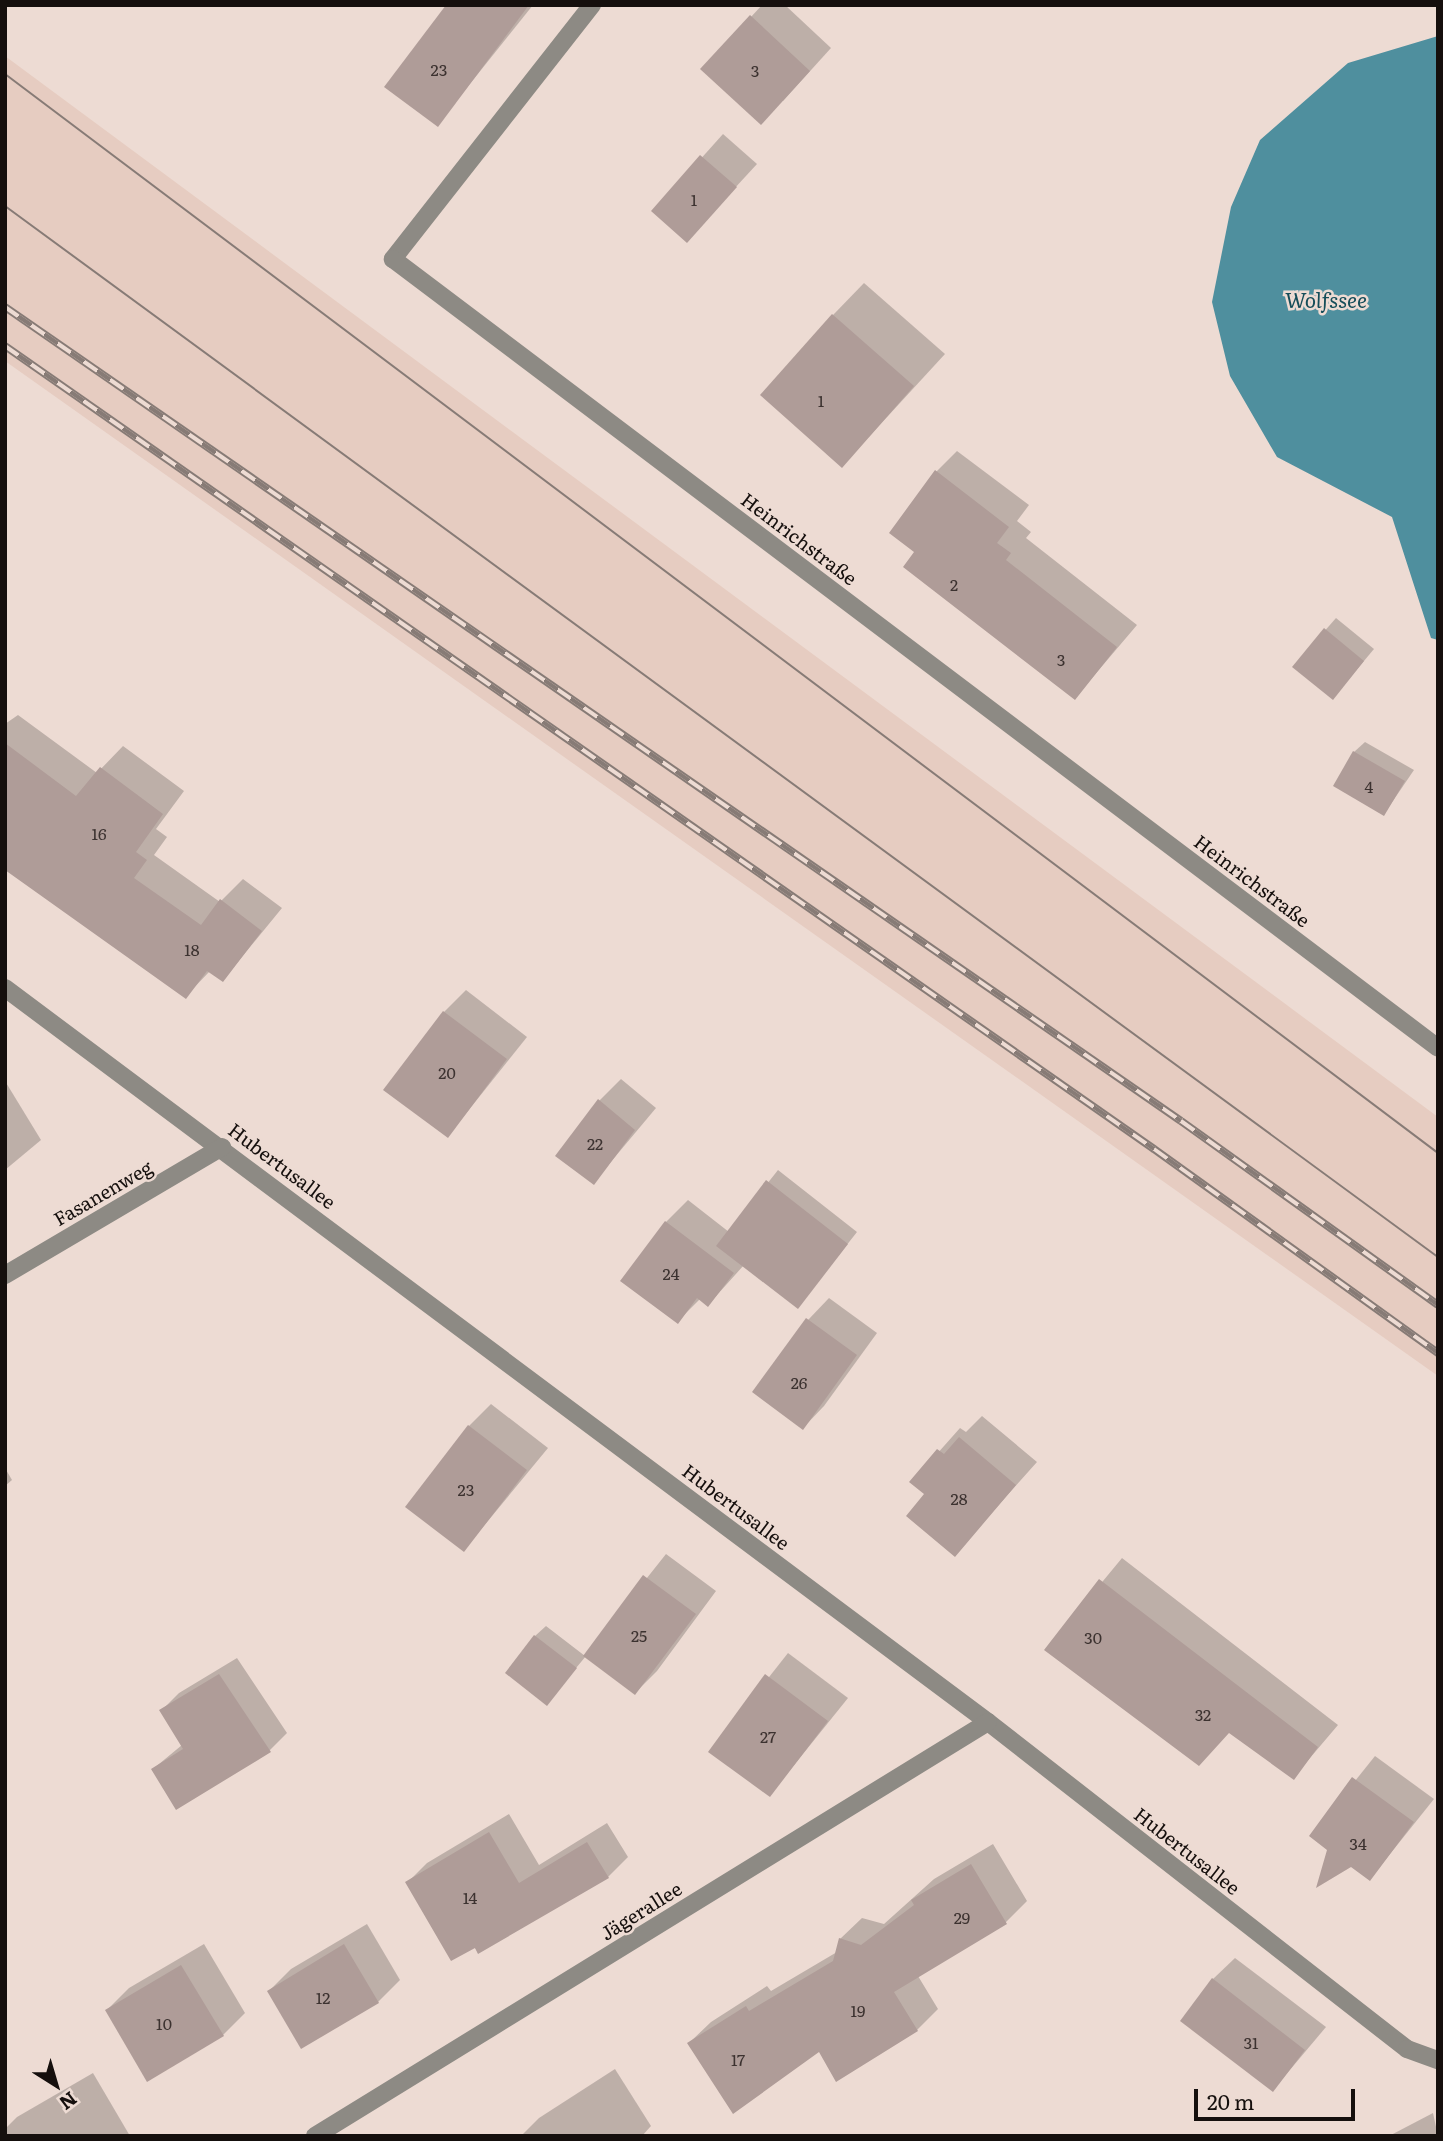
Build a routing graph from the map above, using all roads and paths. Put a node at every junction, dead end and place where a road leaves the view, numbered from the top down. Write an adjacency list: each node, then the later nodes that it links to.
1 (592, 5): 3 (street, Heinrichstraße)
2 (5, 988): 4 (street, Hubertusallee)
3 (1438, 1048)
4 (222, 1147): 5 (street, Fasanenweg); 6 (street, Hubertusallee)
5 (5, 1275)
6 (988, 1723): 7 (street, Hubertusallee); 8 (street, Jägerallee)
7 (1438, 2060)
8 (315, 2136)

